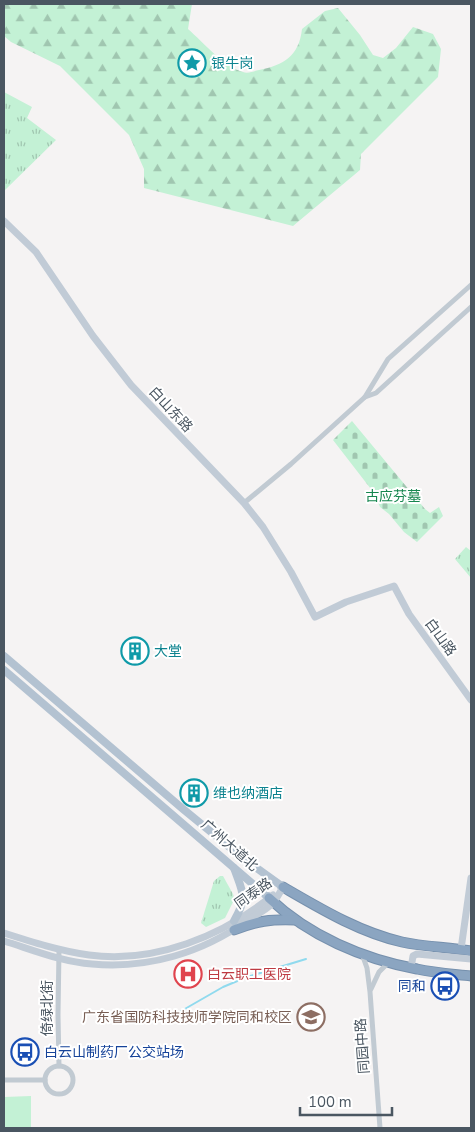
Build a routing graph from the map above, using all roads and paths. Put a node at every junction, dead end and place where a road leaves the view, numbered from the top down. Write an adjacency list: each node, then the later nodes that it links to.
1 (4, 221): 5 (street, 白山东路)
2 (471, 285): 4 (street)
3 (471, 307): 4 (street)
4 (366, 398): 5 (street)
5 (244, 503): 6 (street, 白山东路)
6 (394, 586): 9 (street, 白山路)
7 (4, 656): 10 (main road, 广州大道北)
8 (4, 670): 11 (main road, 广州大道北)
9 (471, 700)
10 (183, 809): 11 (main road); 14 (main road, 广州大道北)
11 (176, 818): 12 (main road, 广州大道北)
12 (233, 866): 15 (main road, 广州大道北); 17 (main road)
13 (471, 878): 20 (street)
14 (283, 887): 15 (street, 同泰路); 20 (highway, 广州大道北)
15 (271, 900): 16 (highway, 广州大道北); 17 (street, 同泰路)
16 (295, 920): 17 (highway); 23 (highway, 广州大道北)
17 (234, 926): 21 (street, 同泰路); 24 (street, 同泰路)
18 (4, 933): 21 (street, 同泰路)
19 (4, 941): 24 (street, 同泰路)
20 (461, 949): 22 (highway, 广州大道北)
21 (59, 950): 24 (street, 倚绿北街)
22 (471, 951)
23 (362, 953): 26 (highway, 广州大道北); 29 (street, 同园中路)
24 (58, 958): 30 (street, 倚绿北街)
25 (471, 959): 27 (street)
26 (390, 962): 27 (highway, 广州大道北); 29 (street)
27 (411, 968): 28 (highway, 广州大道北)
28 (471, 976)
29 (370, 992): 33 (street, 同园中路)
30 (59, 1066): 32 (street); 32 (street)
31 (4, 1080): 32 (street)
32 (45, 1080)
33 (380, 1128)

